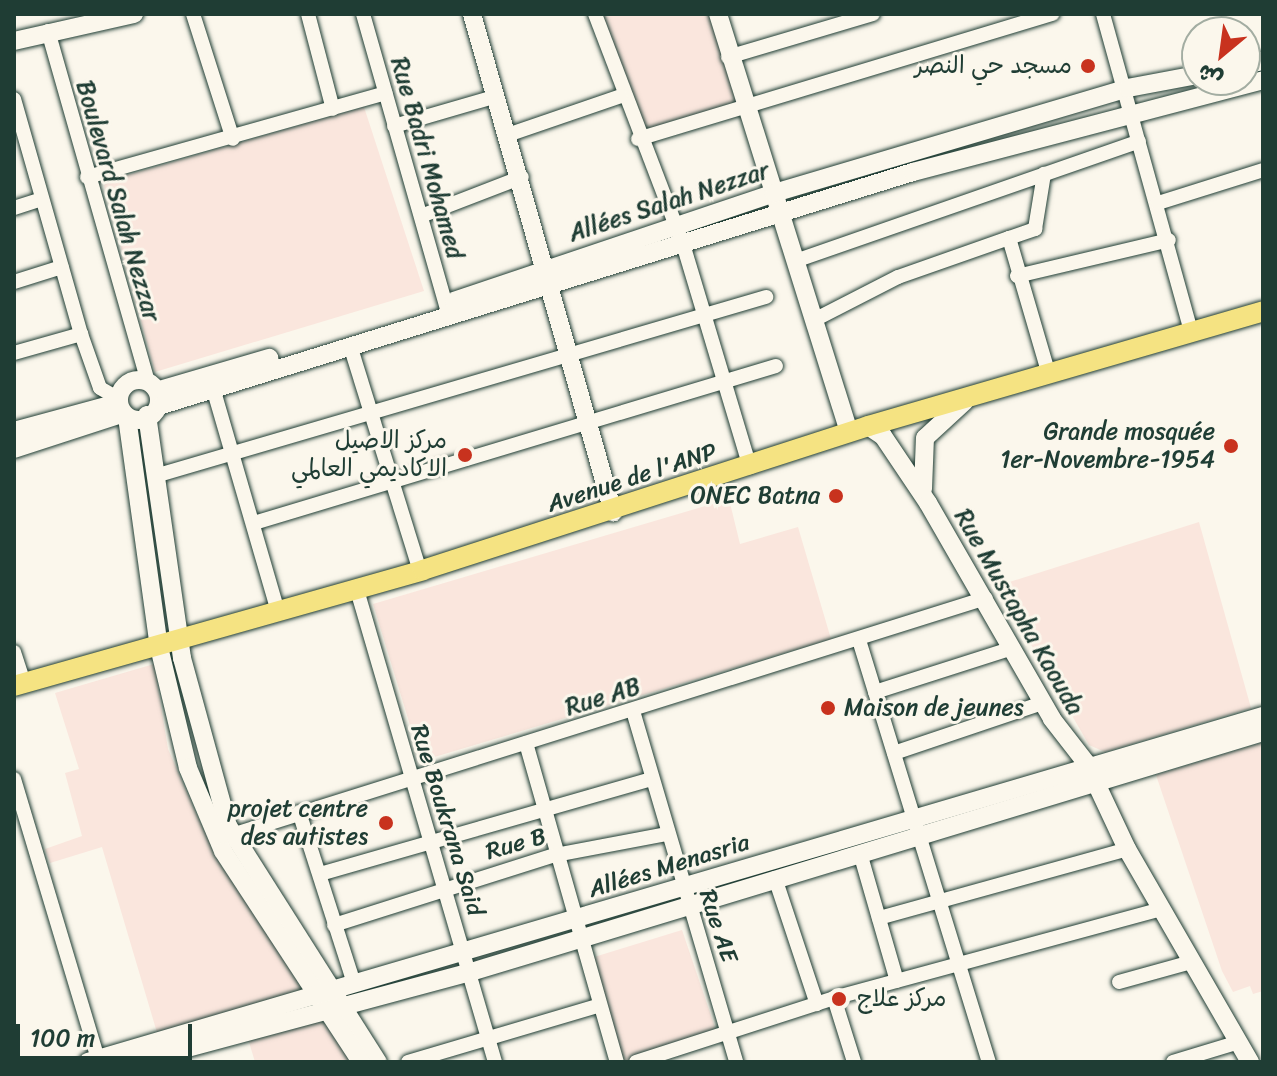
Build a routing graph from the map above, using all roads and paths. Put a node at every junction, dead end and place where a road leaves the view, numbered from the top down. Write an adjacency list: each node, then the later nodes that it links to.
1 (134, 14): 11 (street)
2 (193, 14): 28 (street)
3 (308, 14): 23 (street)
4 (363, 14): 18 (street, Rue Badri Mohamed)
5 (472, 14): 19 (street)
6 (595, 14): 20 (street)
7 (718, 14): 14 (street)
8 (873, 14): 14 (street)
9 (1053, 14): 22 (street)
10 (1103, 14): 17 (street)
11 (73, 19): 12 (street)
12 (47, 22): 13 (street); 33 (street, Boulevard Salah Nezzar)
13 (14, 41)
14 (728, 57): 22 (street)
15 (1181, 78): 17 (street, Allées Salah Nezzar)
16 (1263, 80): 24 (street)
17 (1128, 88): 24 (street); 35 (street, Allées Salah Nezzar)
18 (385, 93): 23 (street); 25 (street, Rue Badri Mohamed)
19 (497, 96): 25 (street); 27 (street)
20 (621, 96): 27 (street); 29 (street)
21 (14, 99): 26 (street)
22 (743, 107): 29 (street); 35 (street)
23 (333, 109): 28 (street)
24 (1134, 109): 30 (street); 39 (street)
25 (394, 126): 40 (street, Rue Badri Mohamed)
26 (18, 130): 36 (street)
27 (510, 134): 34 (street)
28 (233, 139): 33 (street)
29 (638, 139): 41 (street)
30 (1139, 141): 32 (street); 37 (street)
31 (1263, 170): 37 (street)
32 (1044, 174): 42 (street); 44 (street)
33 (87, 177): 63 (street, Boulevard Salah Nezzar)
34 (522, 177): 40 (street); 46 (street)
35 (774, 193): 39 (street); 41 (street, Allées Salah Nezzar)
36 (42, 199): 38 (street); 45 (street)
37 (1158, 203): 43 (street)
38 (14, 208)
39 (782, 215): 41 (street); 44 (street)
40 (421, 216): 50 (street, Rue Badri Mohamed)
41 (678, 236): 46 (street, Allées Salah Nezzar); 52 (street)
42 (1009, 238): 47 (street); 53 (street)
43 (1169, 240): 47 (street); 54 (street)
44 (798, 260): 53 (street)
45 (62, 267): 48 (street); 55 (street)
46 (551, 274): 50 (street, Allées Salah Nezzar); 58 (street)
47 (1017, 276): 60 (street)
48 (14, 282)
49 (766, 297): 52 (street)
50 (448, 309): 56 (street); 62 (street, Allées Salah Nezzar)
51 (1263, 311): 54 (main road, Avenue de l'ANP)
52 (706, 314): 58 (street); 61 (street)
53 (816, 319): 68 (street)
54 (1191, 332): 60 (main road, Avenue de l'ANP)
55 (81, 334): 57 (street); 65 (street)
56 (350, 345): 62 (street); 66 (street)
57 (14, 353)
58 (569, 354): 66 (street); 67 (street)
59 (776, 366): 61 (street)
60 (1049, 375): 64 (main road, Avenue de l'ANP)
61 (724, 382): 67 (street); 72 (street)
62 (212, 383): 63 (street, Allées Salah Nezzar); 71 (street)
63 (154, 398): 65 (street); 65 (street); 73 (street)
64 (965, 401): 68 (main road, Avenue de l'ANP); 75 (street)
65 (121, 408): 69 (street); 70 (street); 78 (street)
66 (373, 411): 71 (street); 74 (street)
67 (588, 422): 74 (street); 76 (street)
68 (858, 429): 72 (main road, Avenue de l'ANP); 75 (street, Rue Mustapha Kaouda)
69 (14, 431)
70 (14, 449)
71 (233, 457): 73 (street); 77 (street)
72 (750, 467): 76 (main road, Avenue de l'ANP)
73 (155, 476): 78 (street)
74 (395, 478): 77 (street); 79 (street)
75 (928, 503): 81 (street, Rue Mustapha Kaouda)
76 (613, 512): 79 (main road, Avenue de l'ANP)
77 (254, 523): 82 (street)
78 (157, 551): 84 (street); 85 (street)
79 (420, 571): 80 (main road, Avenue de l'ANP)
80 (357, 590): 82 (main road, Avenue de l'ANP); 98 (street, Rue Boukrana Said)
81 (986, 598): 83 (street, Rue AB); 86 (street, Rue Mustapha Kaouda)
82 (278, 611): 84 (main road, Avenue de l'ANP)
83 (859, 640): 89 (street); 91 (street, Rue AB)
84 (180, 642): 85 (main road, Avenue de l'ANP); 105 (street)
85 (159, 647): 88 (main road, Avenue de l'ANP); 127 (street)
86 (1013, 648): 89 (street); 90 (street, Rue Mustapha Kaouda)
87 (14, 652): 88 (street)
88 (19, 685)
89 (875, 692): 95 (street)
90 (1043, 703): 95 (street); 96 (street, Rue Mustapha Kaouda)
91 (633, 711): 94 (street, Rue AB); 99 (street, Rue AE)
92 (1263, 716): 96 (street, Allées Menasria)
93 (1263, 732): 100 (street)
94 (526, 743): 98 (street, Rue AB); 101 (street)
95 (894, 753): 103 (street)
96 (1080, 766): 100 (street, Rue Mustapha Kaouda); 103 (street, Allées Menasria)
97 (14, 779): 106 (street)
98 (411, 779): 102 (street, Rue AB); 108 (street, Rue Boukrana Said)
99 (651, 779): 101 (street); 104 (street, Rue AE)
100 (1091, 785): 107 (street); 109 (street, Rue Mustapha Kaouda)
101 (546, 805): 108 (street); 111 (street)
102 (299, 812): 105 (street, Rue AB); 112 (street)
103 (911, 816): 107 (street); 115 (street, Allées Menasria)
104 (667, 834): 111 (street, Rue B); 115 (street, Rue AE)
105 (232, 835): 127 (street)
106 (21, 836): 135 (street)
107 (918, 837): 110 (street); 116 (street)
108 (430, 838): 112 (street); 114 (street, Rue Boukrana Said)
109 (1127, 849): 116 (street); 117 (street, Rue Mustapha Kaouda)
110 (860, 853): 113 (street); 118 (street)
111 (555, 855): 114 (street, Rue B); 120 (street)
112 (320, 874): 119 (street)
113 (775, 878): 115 (street); 130 (street)
114 (445, 887): 119 (street, Rue B); 121 (street, Rue Boukrana Said)
115 (684, 896): 120 (street); 132 (street, Rue AE)
116 (940, 901): 118 (street); 123 (street)
117 (1162, 909): 122 (street, Rue Mustapha Kaouda); 123 (street)
118 (879, 918): 125 (street)
119 (334, 925): 129 (street)
120 (576, 928): 121 (street, Allées Menasria); 124 (street); 131 (street)
121 (464, 953): 124 (street, Rue Boukrana Said); 129 (street, Allées Menasria)
122 (1191, 962): 126 (street); 134 (street, Rue Mustapha Kaouda)
123 (960, 965): 125 (street); 145 (street)
124 (471, 972): 129 (street); 133 (street, Rue Boukrana Said)
125 (897, 981): 128 (street)
126 (1119, 982)
127 (326, 991): 129 (street); 129 (street, Allées Menasria); 135 (street, Allées Menasria)
128 (834, 998): 130 (street); 144 (street)
129 (347, 1000): 136 (street, Allées Menasria); 137 (street); 138 (street)
130 (817, 1004): 132 (street)
131 (600, 1005): 133 (street); 141 (street)
132 (730, 1036): 142 (street); 143 (street, Rue AE)
133 (488, 1039): 139 (street); 140 (street, Rue Boukrana Said)
134 (1239, 1042): 146 (street); 147 (street, Rue Mustapha Kaouda)
135 (95, 1061)
136 (135, 1062)
137 (361, 1062)
138 (378, 1062)
139 (408, 1062)
140 (495, 1062)
141 (617, 1062)
142 (636, 1062)
143 (736, 1062)
144 (854, 1062)
145 (989, 1062)
146 (1173, 1062)
147 (1250, 1062)

